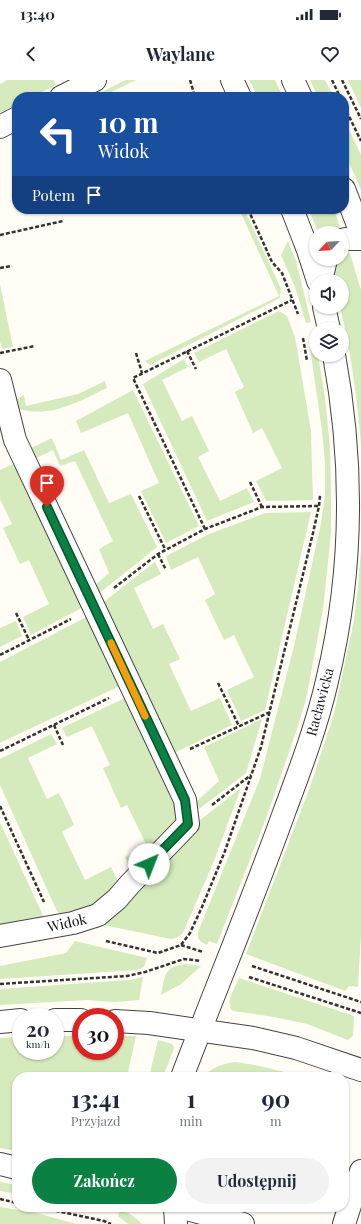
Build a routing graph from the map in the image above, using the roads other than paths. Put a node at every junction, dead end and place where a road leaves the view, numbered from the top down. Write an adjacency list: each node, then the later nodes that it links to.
1 (95, 80): 4 (street)
2 (232, 80): 5 (street)
3 (292, 80): 6 (street)
4 (71, 92)
5 (238, 92)
6 (298, 92)
7 (12, 121): 8 (street)
8 (0, 127)
9 (349, 202): 11 (street)
10 (294, 214): 14 (street)
11 (361, 233)
12 (349, 239): 13 (street)
13 (361, 239)
14 (316, 274)
15 (335, 362): 21 (street, Racławicka)
16 (0, 380): 17 (street, Widok)
17 (0, 936)
18 (12, 1021): 19 (street)
19 (0, 1022)
20 (124, 1022): 21 (street)
21 (200, 1030): 22 (street); 23 (street, Racławicka)
22 (361, 1070)
23 (184, 1072)
24 (0, 1164): 25 (street)
25 (12, 1167)
26 (361, 1171): 27 (street)
27 (349, 1208)
28 (175, 1212): 31 (street)
29 (198, 1212): 32 (street)
30 (348, 1212): 33 (street)
31 (176, 1224)
32 (243, 1224)
33 (344, 1224)

